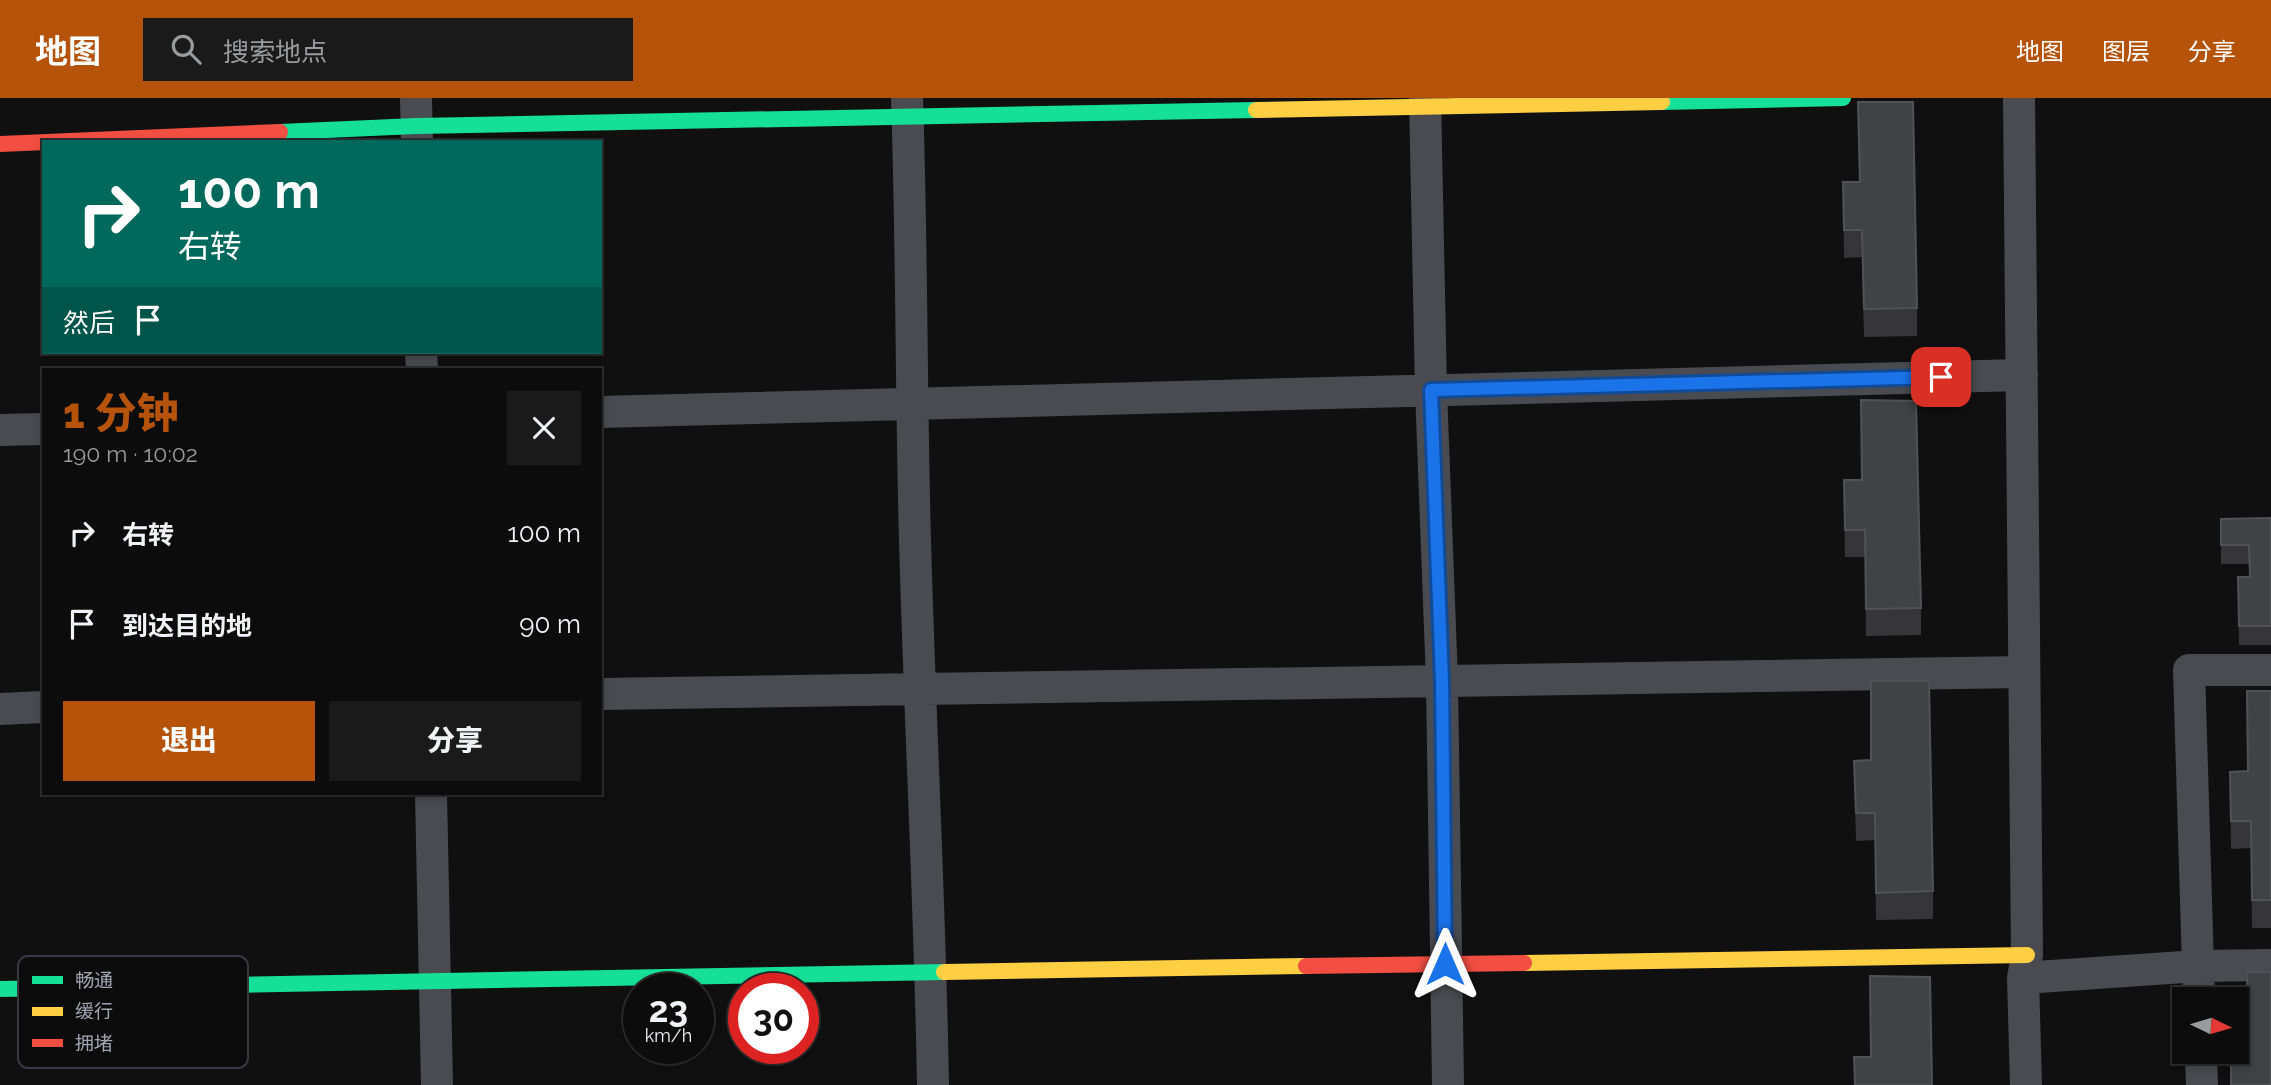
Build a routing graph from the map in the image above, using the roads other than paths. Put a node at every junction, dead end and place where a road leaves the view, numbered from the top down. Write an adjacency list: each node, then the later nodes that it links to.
1 (1843, 98): 3 (street)
2 (2019, 98): 9 (street)
3 (1425, 102): 4 (street); 10 (street)
4 (908, 107): 5 (street); 11 (street)
5 (416, 122): 6 (street)
6 (76, 140)
7 (42, 142): 8 (street)
8 (0, 144)
9 (2022, 375): 10 (street); 16 (street)
10 (1431, 390): 11 (street); 17 (street)
11 (911, 404): 12 (street); 18 (street)
12 (602, 412)
13 (42, 429): 14 (street)
14 (0, 430)
15 (2271, 670): 26 (street)
16 (2024, 672): 17 (street); 25 (street)
17 (1442, 681): 18 (street); 23 (street)
18 (919, 689): 19 (street); 27 (street)
19 (602, 694)
20 (42, 707): 21 (street)
21 (0, 709)
22 (431, 795): 28 (street)
23 (1445, 964): 25 (street); 27 (street); 36 (street)
24 (2271, 965): 26 (street)
25 (2025, 966): 26 (street); 37 (street)
26 (2198, 966): 30 (street)
27 (931, 972): 28 (street); 35 (street)
28 (435, 980): 29 (street); 34 (street)
29 (248, 984)
30 (2199, 987)
31 (0, 989): 32 (street)
32 (18, 989)
33 (2201, 1064): 38 (street)
34 (437, 1085)
35 (933, 1085)
36 (1448, 1085)
37 (2025, 1085)
38 (2202, 1085)

